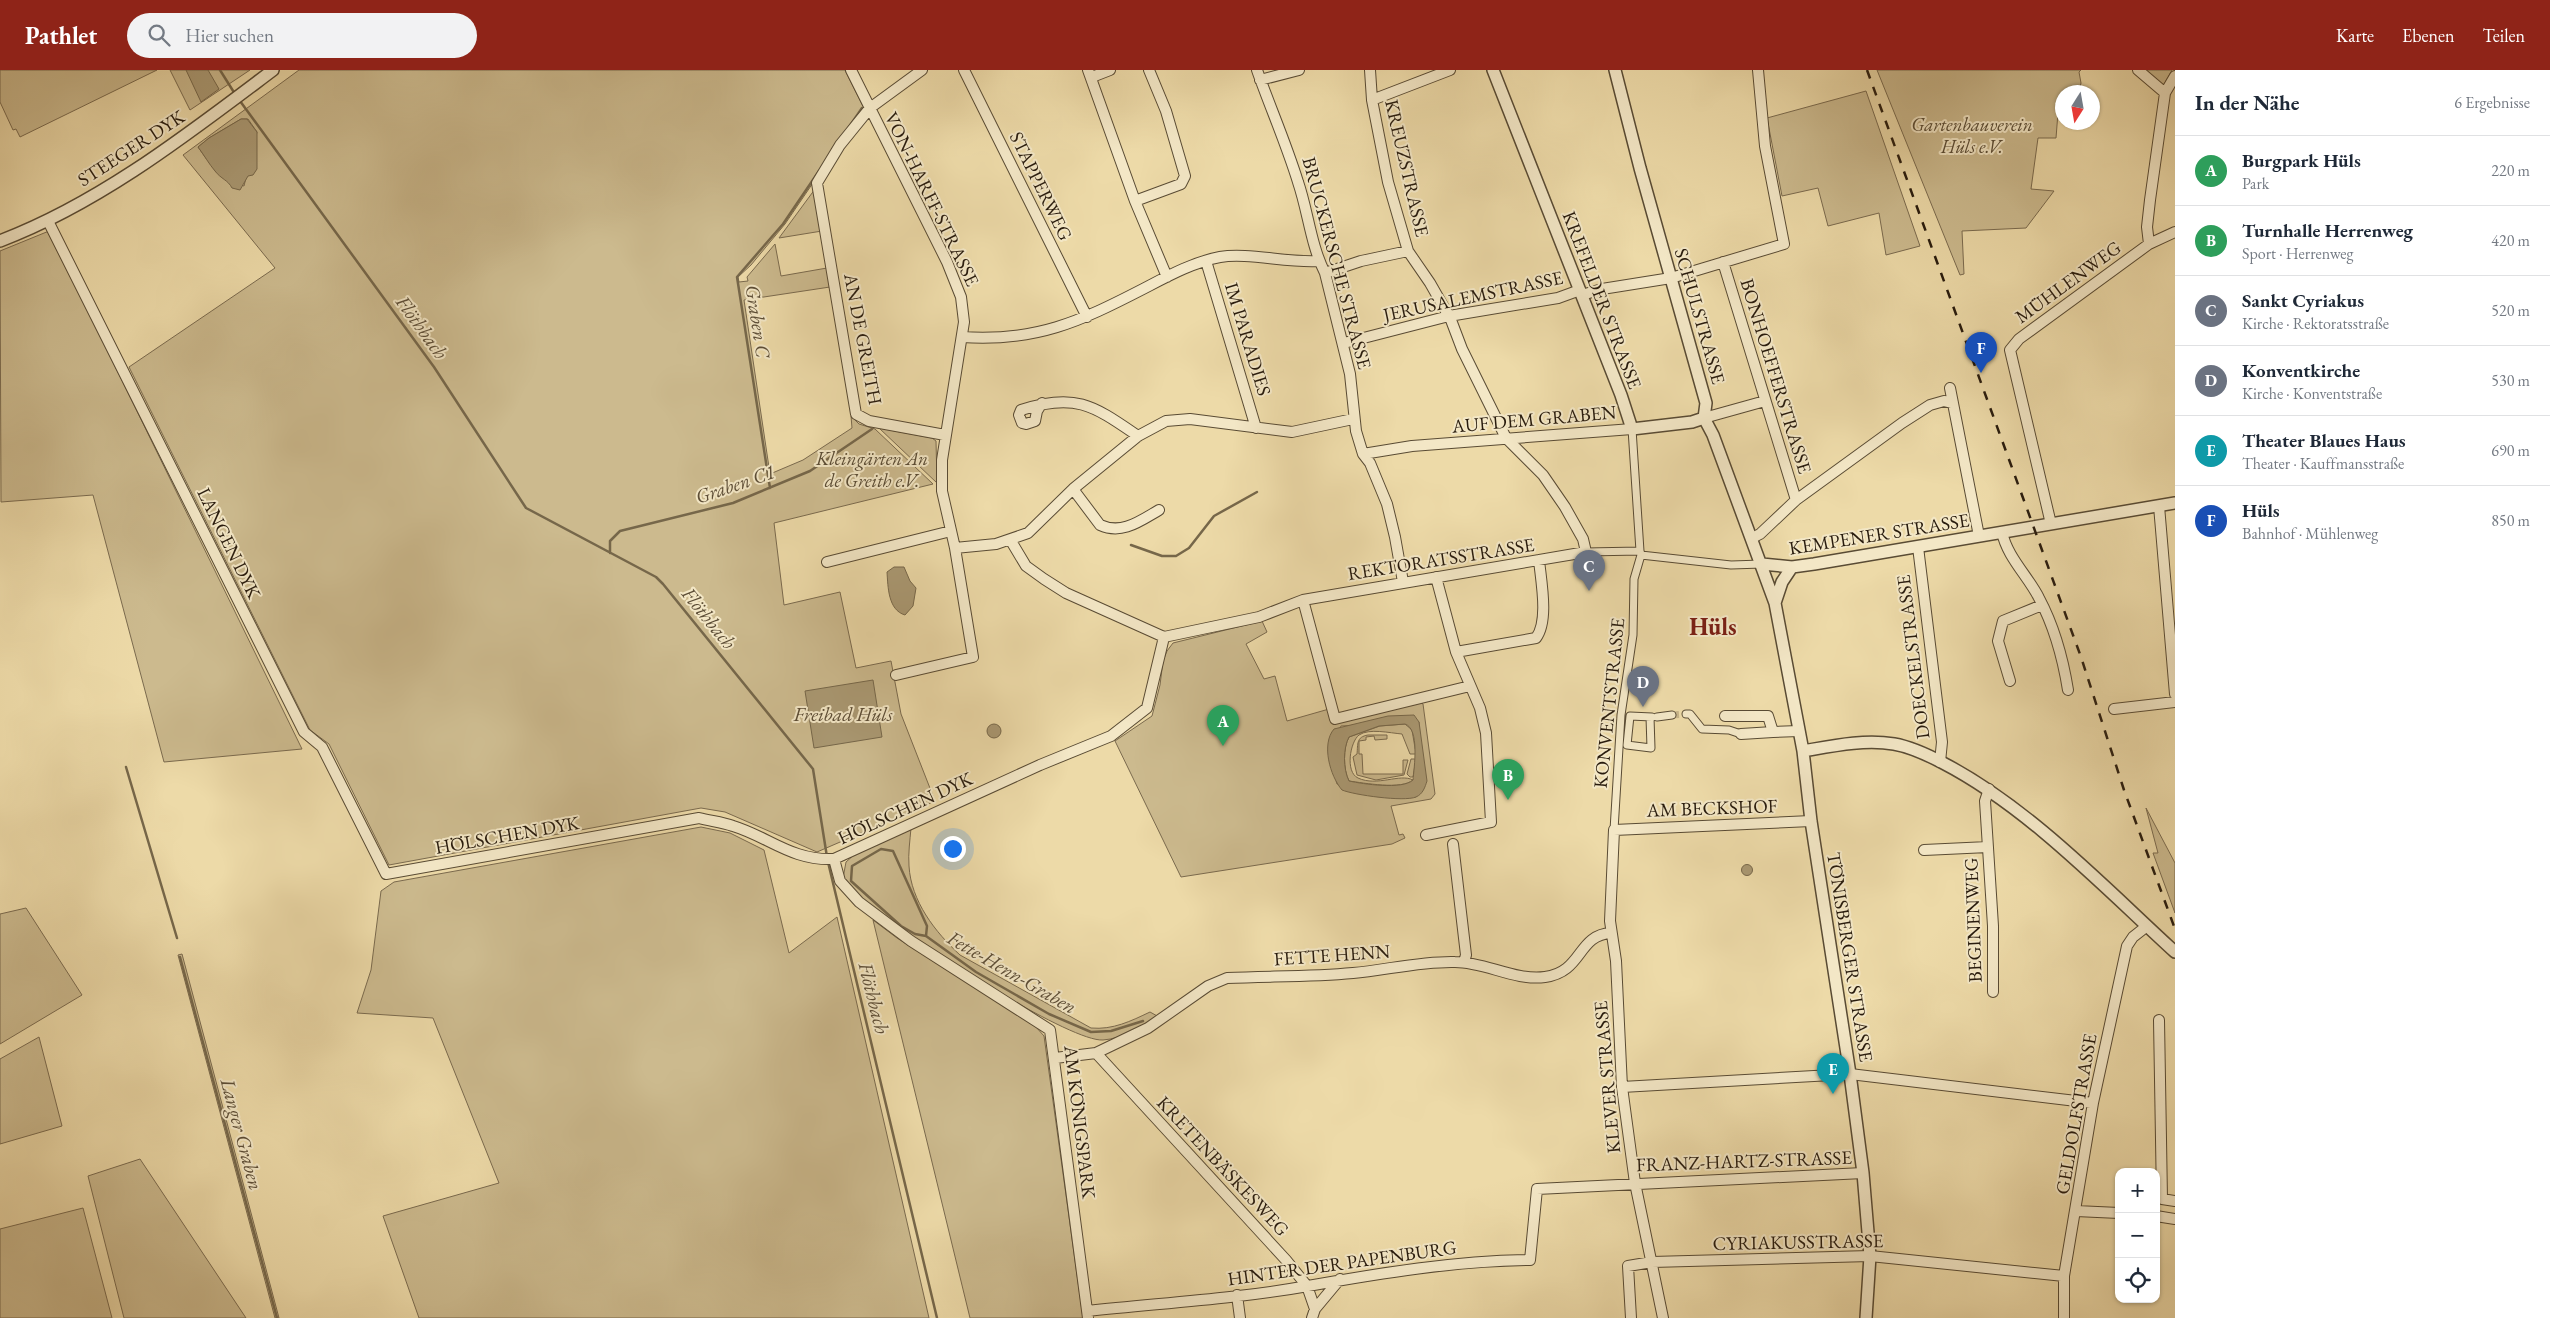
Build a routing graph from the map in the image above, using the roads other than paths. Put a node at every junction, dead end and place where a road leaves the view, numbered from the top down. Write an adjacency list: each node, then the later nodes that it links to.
1 (273, 70): 21 (street, STEEGER DYK)
2 (850, 70): 19 (street, VON-HARFF-STRASSE)
3 (922, 70): 19 (street)
4 (964, 70): 34 (street, STAPPERWEG)
5 (1110, 70): 14 (street)
6 (1150, 70): 20 (street)
7 (1299, 70): 15 (street)
8 (1370, 70): 18 (street, KREUZSTRASSE)
9 (1450, 70): 18 (street)
10 (1493, 70): 32 (street, KREFELDER STRASSE)
11 (1615, 70): 31 (street, SCHULSTRASSE)
12 (1758, 70): 28 (street, JERUSALEMSTRASSE)
13 (2138, 70): 17 (street)
14 (1090, 74): 20 (street)
15 (1259, 75): 26 (street, BRUCKERSCHE STRASSE)
16 (2175, 76): 17 (street)
17 (2165, 92): 24 (street)
18 (1372, 100): 25 (street, KREUZSTRASSE)
19 (870, 108): 35 (street, VON-HARFF-STRASSE); 45 (street, AN DE GREITH)
20 (1135, 201): 30 (street)
21 (48, 221): 23 (street, STEEGER DYK); 102 (street, LANGEN DYK)
22 (2175, 232): 24 (street, MÜHLENWEG)
23 (0, 240)
24 (2150, 244): 54 (street, MÜHLENWEG)
25 (1408, 251): 29 (street); 33 (street, KREUZSTRASSE)
26 (1318, 260): 27 (street); 29 (street, BRUCKERSCHE STRASSE)
27 (1206, 261): 30 (street); 43 (street, IM PARADIES)
28 (1723, 262): 31 (street, JERUSALEMSTRASSE); 38 (street, BONHOEFFERSTRASSE)
29 (1325, 273): 36 (street, BRUCKERSCHE STRASSE)
30 (1167, 278): 34 (street)
31 (1671, 278): 32 (street, JERUSALEMSTRASSE); 41 (street, SCHULSTRASSE)
32 (1581, 292): 33 (street, JERUSALEMSTRASSE); 44 (street, KREFELDER STRASSE)
33 (1449, 316): 36 (street, JERUSALEMSTRASSE); 47 (street, KREUZSTRASSE)
34 (1087, 317): 35 (street)
35 (962, 337): 45 (street, VON-HARFF-STRASSE)
36 (1344, 344): 42 (street, BRUCKERSCHE STRASSE)
37 (1950, 388): 40 (street)
38 (1765, 400): 41 (street, AUF DEM GRABEN); 50 (street, BONHOEFFERSTRASSE)
39 (1042, 403): 46 (street)
40 (1953, 403): 50 (street); 57 (street)
41 (1704, 418): 44 (street, AUF DEM GRABEN); 58 (street, SCHULSTRASSE)
42 (1353, 419): 43 (street); 48 (street, BRUCKERSCHE STRASSE)
43 (1256, 428): 46 (street)
44 (1632, 429): 47 (street, AUF DEM GRABEN); 63 (street, KREFELDER STRASSE)
45 (945, 436): 55 (street, VON-HARFF-STRASSE)
46 (1138, 436): 49 (street)
47 (1506, 438): 48 (street, AUF DEM GRABEN); 62 (street, KREUZSTRASSE)
48 (1363, 454): 69 (street, BRUCKERSCHE STRASSE)
49 (1073, 489): 53 (street); 59 (street)
50 (1796, 500): 58 (street)
51 (2175, 504): 52 (street, KEMPENER STRASSE)
52 (2160, 506): 54 (street, KEMPENER STRASSE); 79 (street)
53 (1159, 510)
54 (2051, 524): 56 (street, KEMPENER STRASSE)
55 (951, 531): 61 (street, VON-HARFF-STRASSE); 65 (street)
56 (2002, 532): 57 (street, KEMPENER STRASSE); 72 (street)
57 (1979, 536): 60 (street, KEMPENER STRASSE)
58 (1752, 538): 66 (street, SCHULSTRASSE)
59 (1011, 541): 61 (street); 73 (street)
60 (1918, 547): 67 (street, KEMPENER STRASSE); 93 (street, DOECKELSTRASSE)
61 (955, 548): 75 (street, VON-HARFF-STRASSE)
62 (1586, 552): 63 (street); 64 (street, REKTORATSSTRASSE)
63 (1640, 553): 66 (street); 84 (street, KONVENTSTRASSE)
64 (1539, 560): 68 (street, REKTORATSSTRASSE); 74 (street)
65 (827, 562)
66 (1762, 564): 67 (street, KEMPENER STRASSE); 71 (street, TÖNISBERGER STRASSE)
67 (1792, 567): 71 (street)
68 (1436, 577): 69 (street, REKTORATSSTRASSE); 74 (street)
69 (1403, 582): 70 (street, REKTORATSSTRASSE)
70 (1303, 600): 73 (street, REKTORATSSTRASSE); 77 (street)
71 (1775, 603): 88 (street, TÖNISBERGER STRASSE)
72 (2042, 605): 76 (street); 78 (street)
73 (1164, 637): 101 (street, HÖLSCHEN DYK)
74 (1456, 652): 77 (street)
75 (896, 676)
76 (2010, 682)
77 (1470, 686): 97 (street)
78 (2068, 690)
79 (2175, 694)
80 (2175, 702): 81 (street)
81 (2114, 709)
82 (1686, 714): 90 (street)
83 (1672, 715): 87 (street)
84 (1622, 716): 85 (street); 91 (street, KONVENTSTRASSE)
85 (1630, 716): 87 (street); 91 (street)
86 (1725, 716): 89 (street)
87 (1653, 717): 91 (street)
88 (1799, 731): 89 (street); 92 (street, TÖNISBERGER STRASSE)
89 (1773, 732): 90 (street)
90 (1741, 734)
91 (1623, 744): 96 (street, KONVENTSTRASSE)
92 (1803, 751): 93 (street); 95 (street, TÖNISBERGER STRASSE)
93 (1940, 762): 94 (street)
94 (1989, 789): 99 (street, BEGINENWEG); 103 (street)
95 (1811, 821): 96 (street, AM BECKSHOF); 111 (street, TÖNISBERGER STRASSE)
96 (1614, 830): 104 (street, KLEVER STRASSE)
97 (1426, 836)
98 (1453, 844): 106 (street)
99 (1988, 847): 100 (street, BEGINENWEG); 107 (street, BEGINENWEG)
100 (1924, 850)
101 (834, 859): 102 (street, HÖLSCHEN DYK); 110 (street, AM KÖNIGSPARK)
102 (386, 874)
103 (2147, 926): 105 (street); 113 (street, GELDOLFSTRASSE)
104 (1611, 933): 106 (street, FETTE HENN); 112 (street, KLEVER STRASSE)
105 (2175, 952)
106 (1464, 962): 109 (street, FETTE HENN)
107 (1993, 992)
108 (2159, 1020): 117 (street)
109 (1096, 1053): 110 (street, FETTE HENN); 128 (street, KRETENBÄSKESWEG)
110 (1055, 1058): 130 (street, AM KÖNIGSPARK)
111 (1850, 1074): 112 (street); 113 (street); 114 (street, TÖNISBERGER STRASSE)
112 (1622, 1087): 115 (street, KLEVER STRASSE)
113 (2093, 1103): 119 (street, GELDOLFSTRASSE)
114 (1863, 1173): 115 (street, FRANZ-HARTZ-STRASSE); 124 (street, TÖNISBERGER STRASSE)
115 (1635, 1183): 116 (street, FRANZ-HARTZ-STRASSE); 125 (street, KLEVER STRASSE)
116 (1537, 1189): 127 (street, HINTER DER PAPENBURG)
117 (2162, 1199): 118 (street); 121 (street)
118 (2175, 1201)
119 (2076, 1211): 120 (street); 126 (street, GELDOLFSTRASSE)
120 (2115, 1213)
121 (2160, 1213)
122 (2160, 1216): 123 (street)
123 (2175, 1219)
124 (1870, 1256): 125 (street, CYRIAKUSSTRASSE); 126 (street, CYRIAKUSSTRASSE); 135 (street, TÖNISBERGER STRASSE)
125 (1652, 1262): 133 (street, CYRIAKUSSTRASSE); 134 (street, KLEVER STRASSE)
126 (2064, 1276): 136 (street, GELDOLFSTRASSE)
127 (1340, 1278): 128 (street, HINTER DER PAPENBURG); 131 (street, KRETENBÄSKESWEG)
128 (1307, 1286): 129 (street, HINTER DER PAPENBURG); 131 (street, KRETENBÄSKESWEG)
129 (1237, 1295): 130 (street, HINTER DER PAPENBURG); 132 (street)
130 (1088, 1314)
131 (1313, 1314)
132 (1240, 1318)
133 (1631, 1318)
134 (1663, 1318)
135 (1866, 1318)
136 (2064, 1318)

